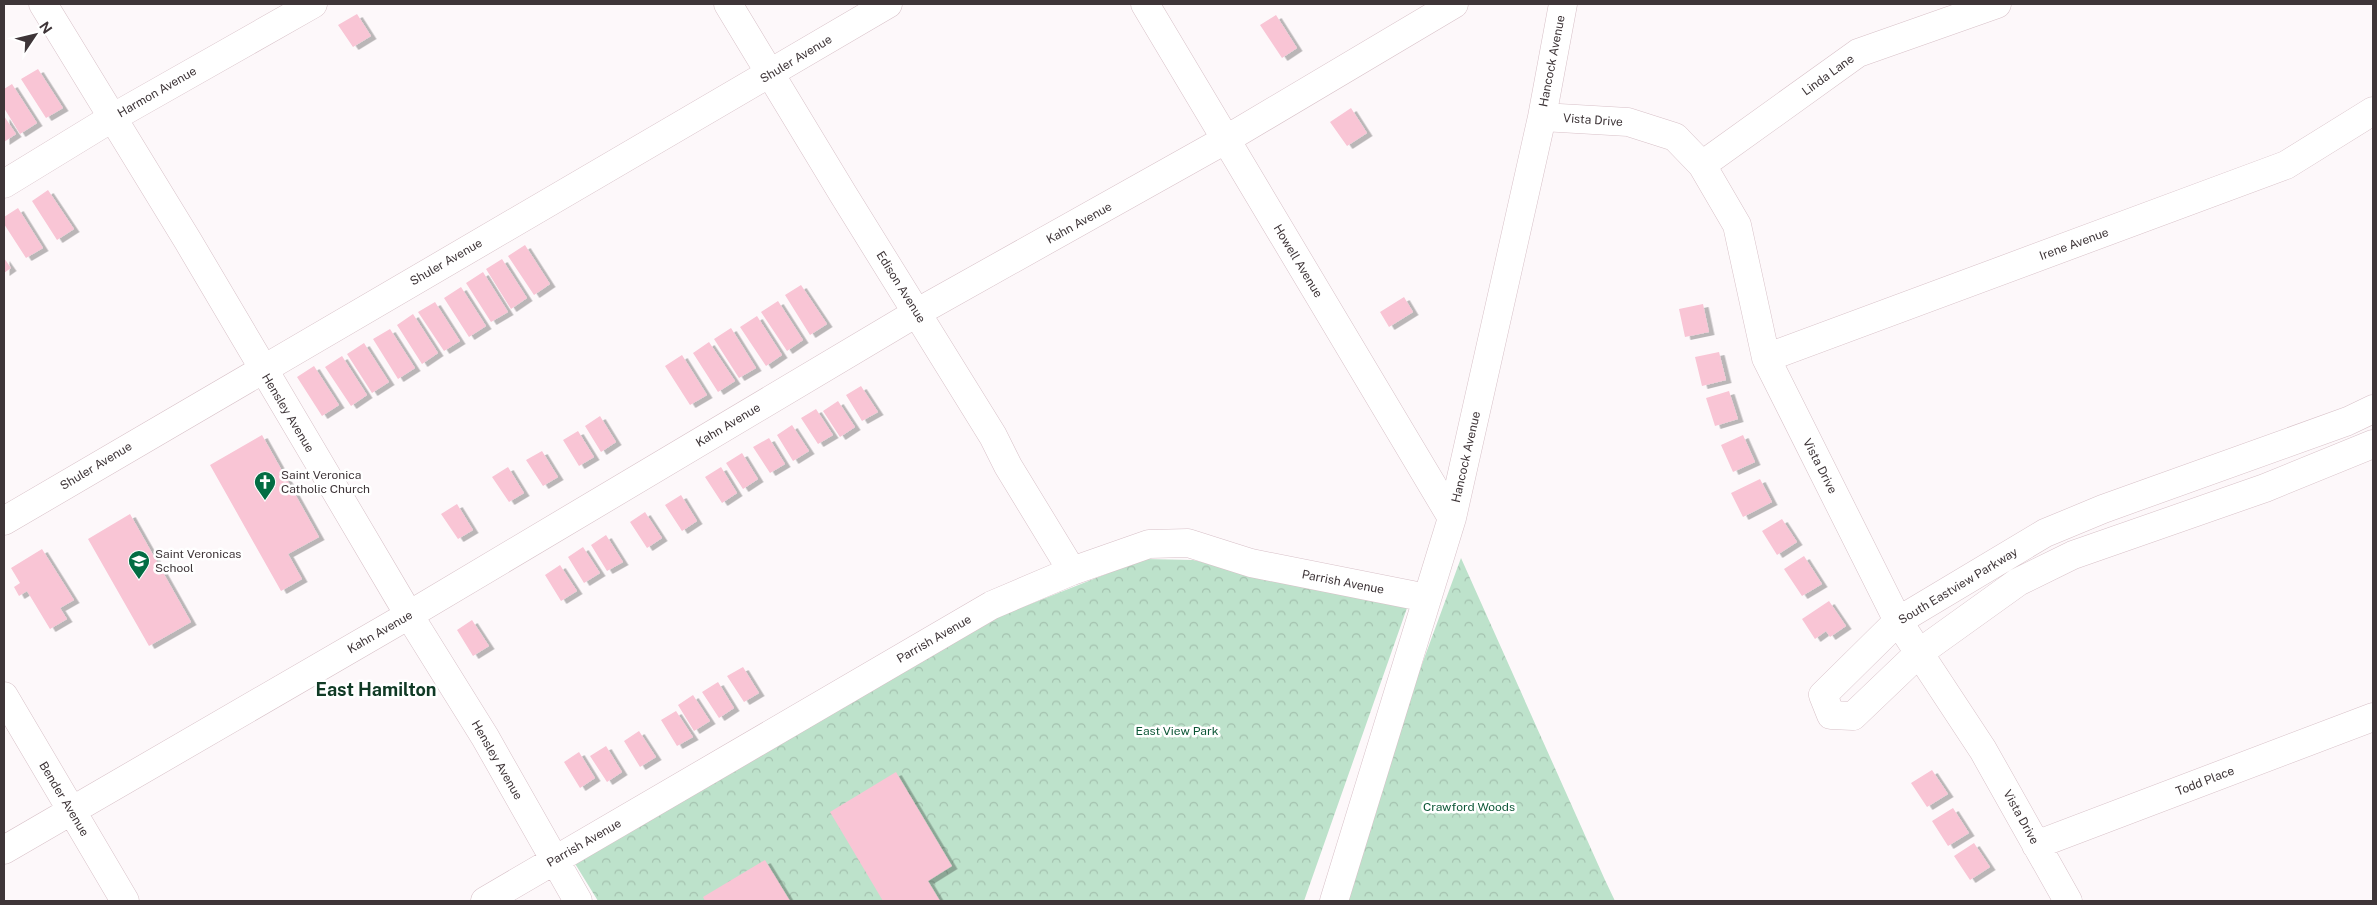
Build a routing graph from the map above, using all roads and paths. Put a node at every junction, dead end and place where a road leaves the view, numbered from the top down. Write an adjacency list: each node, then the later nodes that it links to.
1 (43, 4): 12 (street, Hensley Avenue)
2 (313, 4): 12 (street, Harmon Avenue)
3 (728, 4): 9 (street, Edison Avenue)
4 (888, 4): 9 (street, Shuler Avenue)
5 (1145, 4): 13 (street, Howell Avenue)
6 (1454, 4): 13 (street, Kahn Avenue)
7 (1563, 4): 11 (street, Hancock Avenue)
8 (1997, 4): 14 (street, Linda Lane)
9 (771, 73): 16 (street, Edison Avenue); 18 (street, Shuler Avenue)
10 (2373, 112): 17 (street, Irene Avenue)
11 (1542, 117): 14 (street, Vista Drive); 21 (street, Hancock Avenue)
12 (112, 118): 15 (street, Harmon Avenue); 18 (street, Hensley Avenue)
13 (1225, 140): 16 (street, Kahn Avenue); 21 (street, Howell Avenue)
14 (1702, 165): 17 (street, Vista Drive)
15 (4, 184)
16 (918, 312): 23 (street, Edison Avenue); 25 (street, Kahn Avenue)
17 (1766, 358): 26 (street, Vista Drive)
18 (262, 369): 22 (street, Shuler Avenue); 25 (street, Hensley Avenue)
19 (2373, 409): 26 (street, South Eastview Parkway)
20 (2373, 444): 27 (street, South Eastview Parkway)
21 (1452, 518): 24 (street, Hancock Avenue)
22 (4, 521)
23 (1072, 571): 24 (street, Parrish Avenue); 33 (street, Parrish Avenue)
24 (1427, 598): 37 (street, Hancock Avenue)
25 (408, 615): 30 (street, Kahn Avenue); 33 (street, Hensley Avenue)
26 (1898, 621): 27 (street, Vista Drive); 27 (street, South Eastview Parkway)
27 (1919, 653): 31 (street, Vista Drive)
28 (4, 696): 30 (street, Bender Avenue)
29 (2373, 717): 31 (street, Todd Place)
30 (71, 811): 32 (street, Kahn Avenue); 34 (street, Bender Avenue)
31 (2036, 845): 38 (street, Vista Drive)
32 (4, 850)
33 (554, 860): 35 (street, Parrish Avenue); 36 (street, Hensley Avenue)
34 (126, 901)
35 (485, 901)
36 (578, 901)
37 (1334, 901)
38 (2068, 901)

